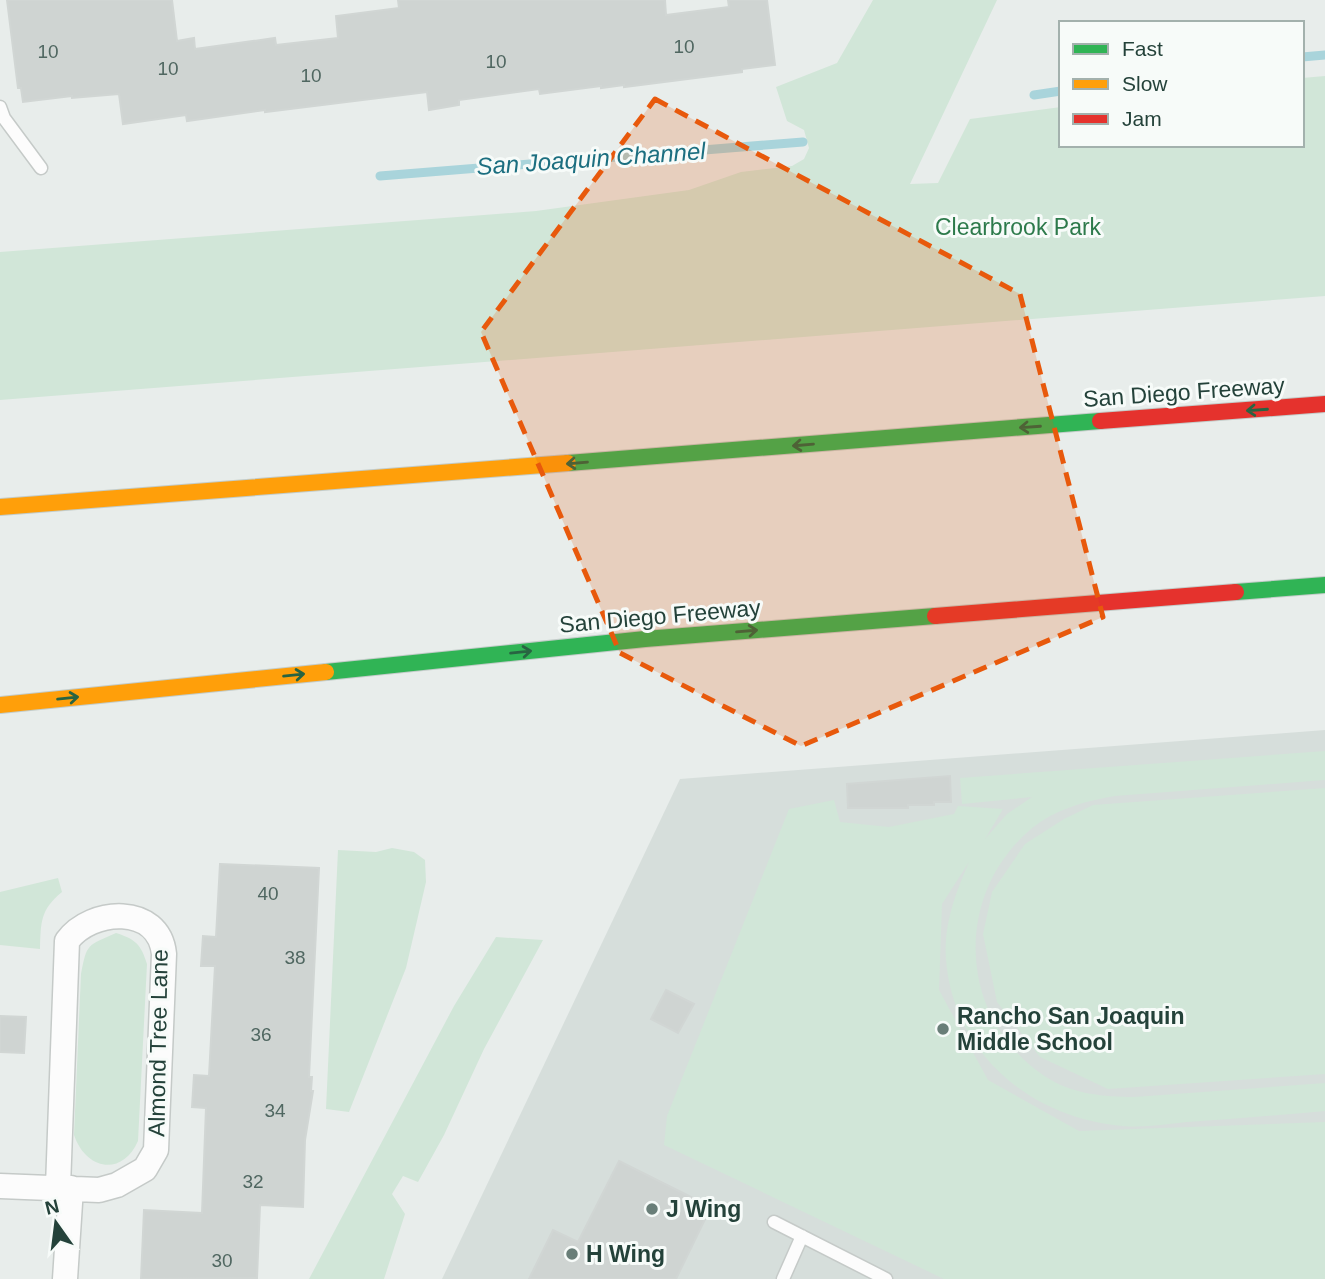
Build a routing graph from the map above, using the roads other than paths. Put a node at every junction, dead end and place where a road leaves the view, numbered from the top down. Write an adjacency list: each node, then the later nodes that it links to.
1 (0, 107): 2 (lane)
2 (41, 168)
3 (1325, 404): 4 (highway, San Diego Freeway, one-way to 4)
4 (0, 507)
5 (1325, 585): 6 (highway, San Diego Freeway, one-way to 5)
6 (0, 705)
7 (0, 1186): 8 (street, Almond Tree Lane)
8 (64, 1188): 8 (street, Almond Tree Lane); 11 (street, Almond Tree Lane)
9 (774, 1222): 10 (lane)
10 (802, 1236): 12 (lane); 13 (lane)
11 (65, 1279)
12 (783, 1279)
13 (886, 1279)

